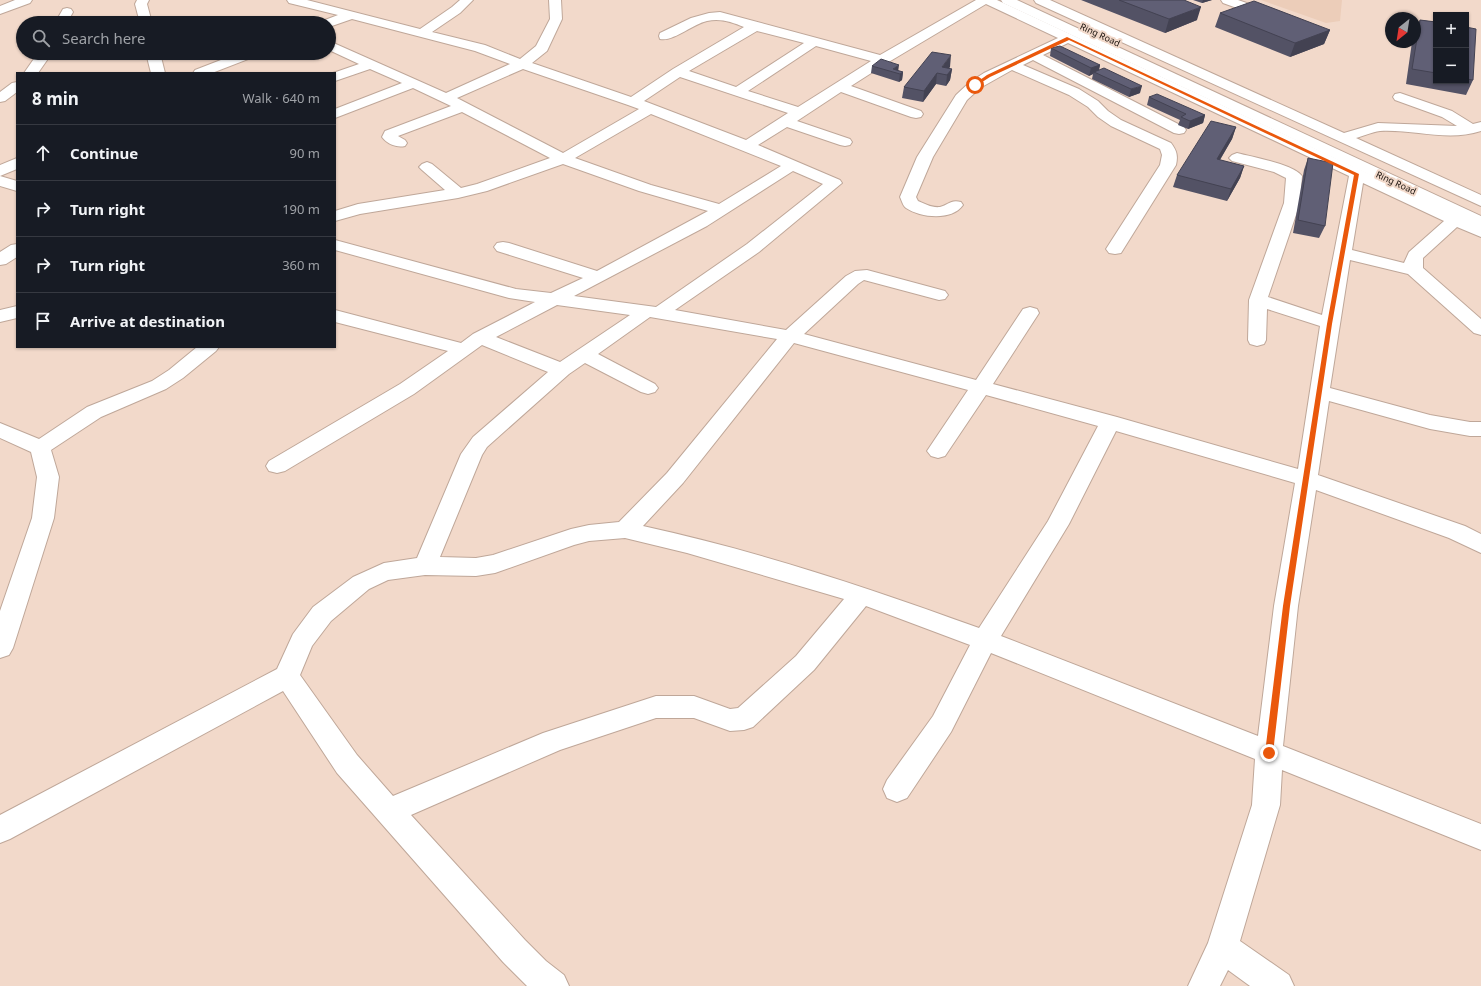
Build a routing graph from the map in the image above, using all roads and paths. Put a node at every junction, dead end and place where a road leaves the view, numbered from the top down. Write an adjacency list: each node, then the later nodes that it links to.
1 (26, 0): 11 (main road)
2 (143, 0): 13 (main road)
3 (293, 0): 14 (main road)
4 (467, 0): 17 (main road)
5 (555, 0): 28 (main road)
6 (986, 0): 19 (main road); 26 (main road)
7 (1007, 0): 71 (main road, Ring Road)
8 (1024, 0): 68 (main road, Ring Road)
9 (1040, 0): 51 (main road)
10 (1227, 0): 12 (main road)
11 (0, 10)
12 (1263, 13)
13 (144, 16)
14 (322, 16)
15 (336, 16): 17 (main road)
16 (755, 27): 18 (main road); 20 (main road); 33 (main road)
17 (422, 33): 28 (main road)
18 (665, 36)
19 (1069, 38): 22 (main road); 61 (main road)
20 (815, 42): 26 (main road); 38 (main road)
21 (336, 48): 27 (main road)
22 (1033, 55): 29 (main road); 49 (main road)
23 (41, 60): 30 (main road)
24 (155, 60): 31 (main road)
25 (234, 60): 32 (main road)
26 (882, 60): 37 (main road)
27 (371, 64): 34 (main road); 35 (main road)
28 (522, 64): 40 (main road); 41 (main road)
29 (1012, 65): 66 (main road); 75 (main road)
30 (32, 72)
31 (158, 72)
32 (203, 72)
33 (678, 72): 38 (main road); 41 (main road)
34 (336, 77)
35 (414, 83): 40 (main road); 45 (main road)
36 (16, 87): 39 (main road)
37 (840, 87): 44 (main road); 46 (main road)
38 (738, 92): 44 (main road)
39 (0, 98)
40 (446, 98): 42 (main road)
41 (633, 102): 43 (main road)
42 (463, 107): 53 (main road); 56 (main road)
43 (649, 109): 54 (main road); 56 (main road)
44 (801, 113): 47 (main road)
45 (336, 114)
46 (916, 114)
47 (786, 122): 52 (main road); 54 (main road)
48 (1378, 127): 50 (main road); 50 (main road); 51 (main road)
49 (1179, 130)
50 (1476, 132)
51 (1342, 138): 65 (main road)
52 (845, 142)
53 (400, 144)
54 (747, 146): 58 (main road)
55 (1237, 158): 83 (main road)
56 (564, 159): 64 (main road); 67 (main road)
57 (16, 163): 60 (main road)
58 (793, 165): 67 (main road); 85 (main road)
59 (427, 167): 64 (main road)
60 (0, 170)
61 (1357, 174): 70 (main road); 77 (main road)
62 (0, 181): 63 (main road)
63 (16, 186)
64 (458, 193): 69 (main road)
65 (1481, 201)
66 (955, 205)
67 (720, 209): 80 (main road)
68 (1481, 212)
69 (336, 216)
70 (1455, 220): 72 (main road); 79 (main road)
71 (1481, 222)
72 (1481, 232)
73 (336, 247): 82 (main road)
74 (502, 247): 80 (main road)
75 (1114, 249)
76 (16, 250): 78 (main road)
77 (1342, 253): 79 (main road); 89 (main road)
78 (0, 260)
79 (1414, 270): 90 (main road)
80 (599, 277): 82 (main road)
81 (939, 294): 91 (main road)
82 (554, 299): 85 (main road); 92 (main road)
83 (1258, 300): 89 (main road); 93 (main road)
84 (16, 312): 87 (main road)
85 (652, 312): 91 (main road); 96 (main road)
86 (1030, 313): 98 (main road)
87 (0, 316)
88 (336, 316): 95 (main road)
89 (1330, 324): 100 (main road)
90 (1481, 329)
91 (790, 336): 98 (main road); 108 (main road)
92 (480, 338): 95 (main road); 97 (main road)
93 (1257, 340)
94 (208, 348): 104 (main road)
95 (463, 349): 106 (main road)
96 (584, 355): 97 (main road); 99 (main road)
97 (562, 370): 110 (main road)
98 (981, 387): 101 (main road); 105 (main road)
99 (648, 388)
100 (1320, 392): 102 (main road); 107 (main road)
101 (1110, 422): 107 (main road); 112 (main road)
102 (1481, 429)
103 (0, 430): 104 (main road)
104 (40, 448): 113 (main road)
105 (938, 451)
106 (277, 466)
107 (1307, 479): 109 (main road); 115 (main road)
108 (625, 530): 110 (main road); 111 (main road)
109 (1481, 544)
110 (425, 566): 114 (main road)
111 (861, 595): 112 (main road); 117 (main road)
112 (985, 640): 115 (main road); 116 (main road)
113 (0, 648)
114 (287, 676): 117 (main road); 118 (main road)
115 (1269, 753): 119 (main road); 120 (main road)
116 (897, 789)
117 (390, 811): 121 (main road)
118 (0, 830)
119 (1481, 837)
120 (1222, 948): 122 (main road); 123 (main road)
121 (553, 986)
122 (1204, 986)
123 (1278, 986)

